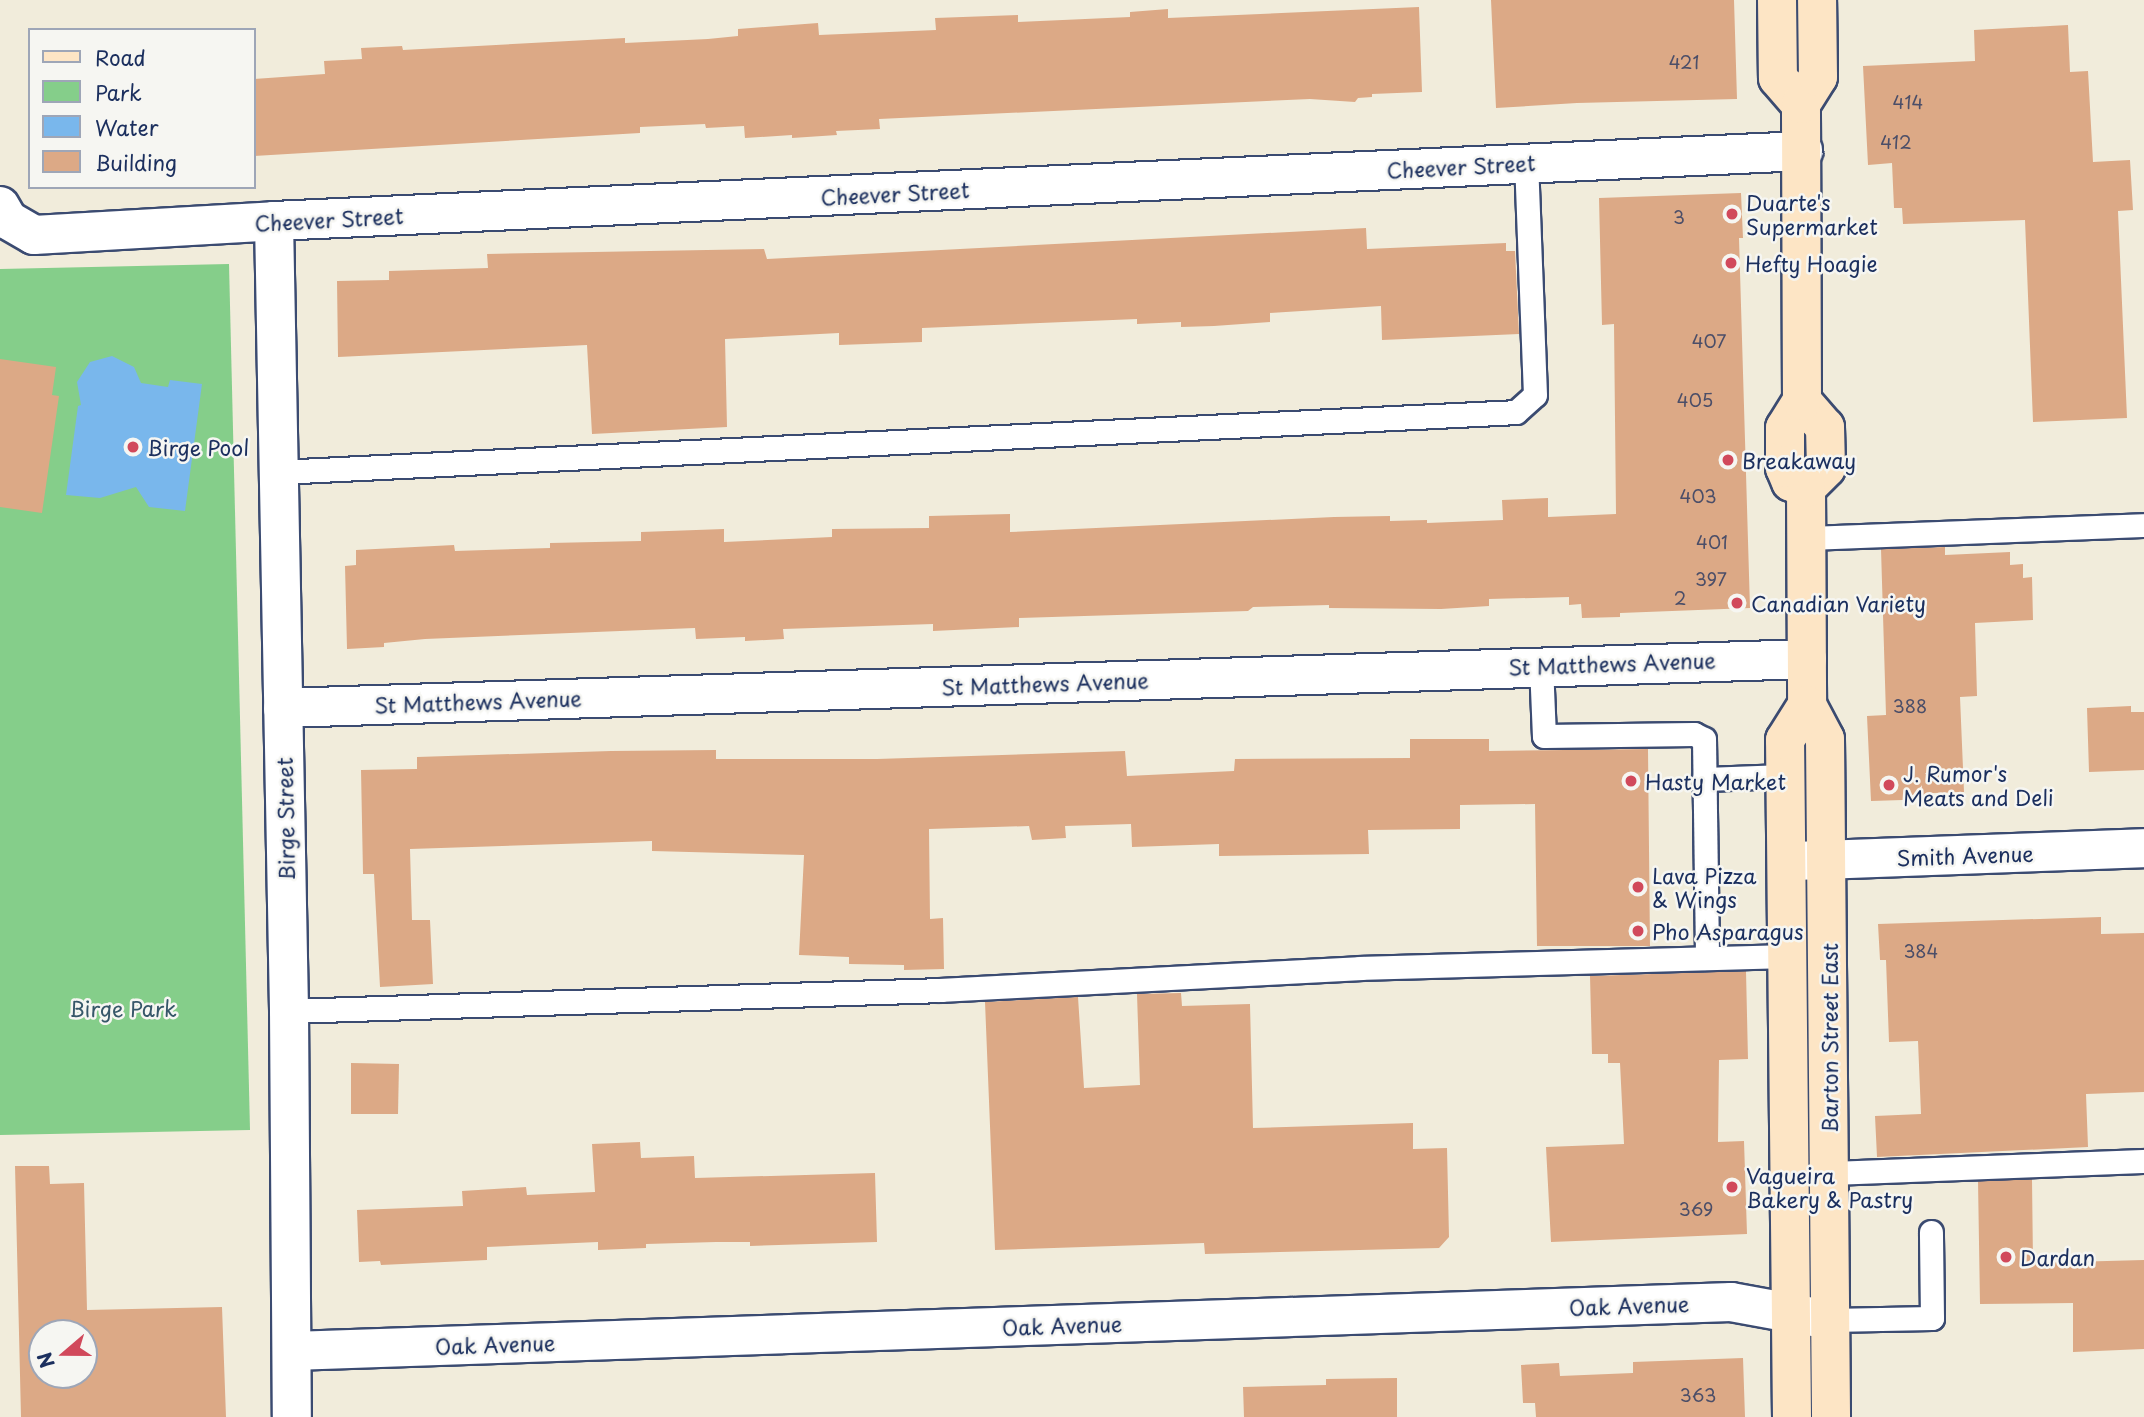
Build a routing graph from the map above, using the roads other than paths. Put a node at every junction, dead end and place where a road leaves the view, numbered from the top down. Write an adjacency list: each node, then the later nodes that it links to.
1 (1777, 0): 3 (main road)
2 (1817, 0): 3 (main road)
3 (1801, 104): 4 (main road, Barton Street East)
4 (1802, 151): 5 (street, Cheever Street); 10 (main road, Barton Street East)
5 (1526, 163): 7 (street, Cheever Street); 8 (lane)
6 (0, 206): 7 (street, Cheever Street)
7 (274, 221): 8 (street, Birge Street)
8 (278, 472): 14 (street, Birge Street)
9 (2144, 525): 10 (lane)
10 (1807, 538): 11 (main road, Barton Street East)
11 (1807, 659): 12 (street, St Matthews Avenue); 13 (main road, Barton Street East)
12 (1541, 665): 14 (street, St Matthews Avenue); 16 (lane)
13 (1807, 705): 15 (main road, Barton Street East); 18 (main road, Barton Street East)
14 (283, 708): 22 (street, Birge Street)
15 (1785, 776): 16 (lane); 19 (main road, Barton Street East)
16 (1704, 779): 21 (lane)
17 (2144, 848): 18 (street, Smith Avenue)
18 (1828, 859): 19 (street, Smith Avenue); 24 (main road, Barton Street East)
19 (1786, 861): 20 (main road, Barton Street East)
20 (1786, 956): 21 (lane); 26 (main road, Barton Street East)
21 (1707, 958): 22 (lane)
22 (289, 1011): 28 (street, Birge Street)
23 (2144, 1161): 24 (lane)
24 (1830, 1173): 27 (main road, Barton Street East)
25 (1931, 1232): 27 (lane)
26 (1790, 1314): 27 (street, Oak Avenue); 28 (street, Oak Avenue); 30 (main road, Barton Street East)
27 (1830, 1320): 31 (main road, Barton Street East)
28 (292, 1351): 29 (street, Birge Street)
29 (292, 1417)
30 (1792, 1417)
31 (1831, 1417)

